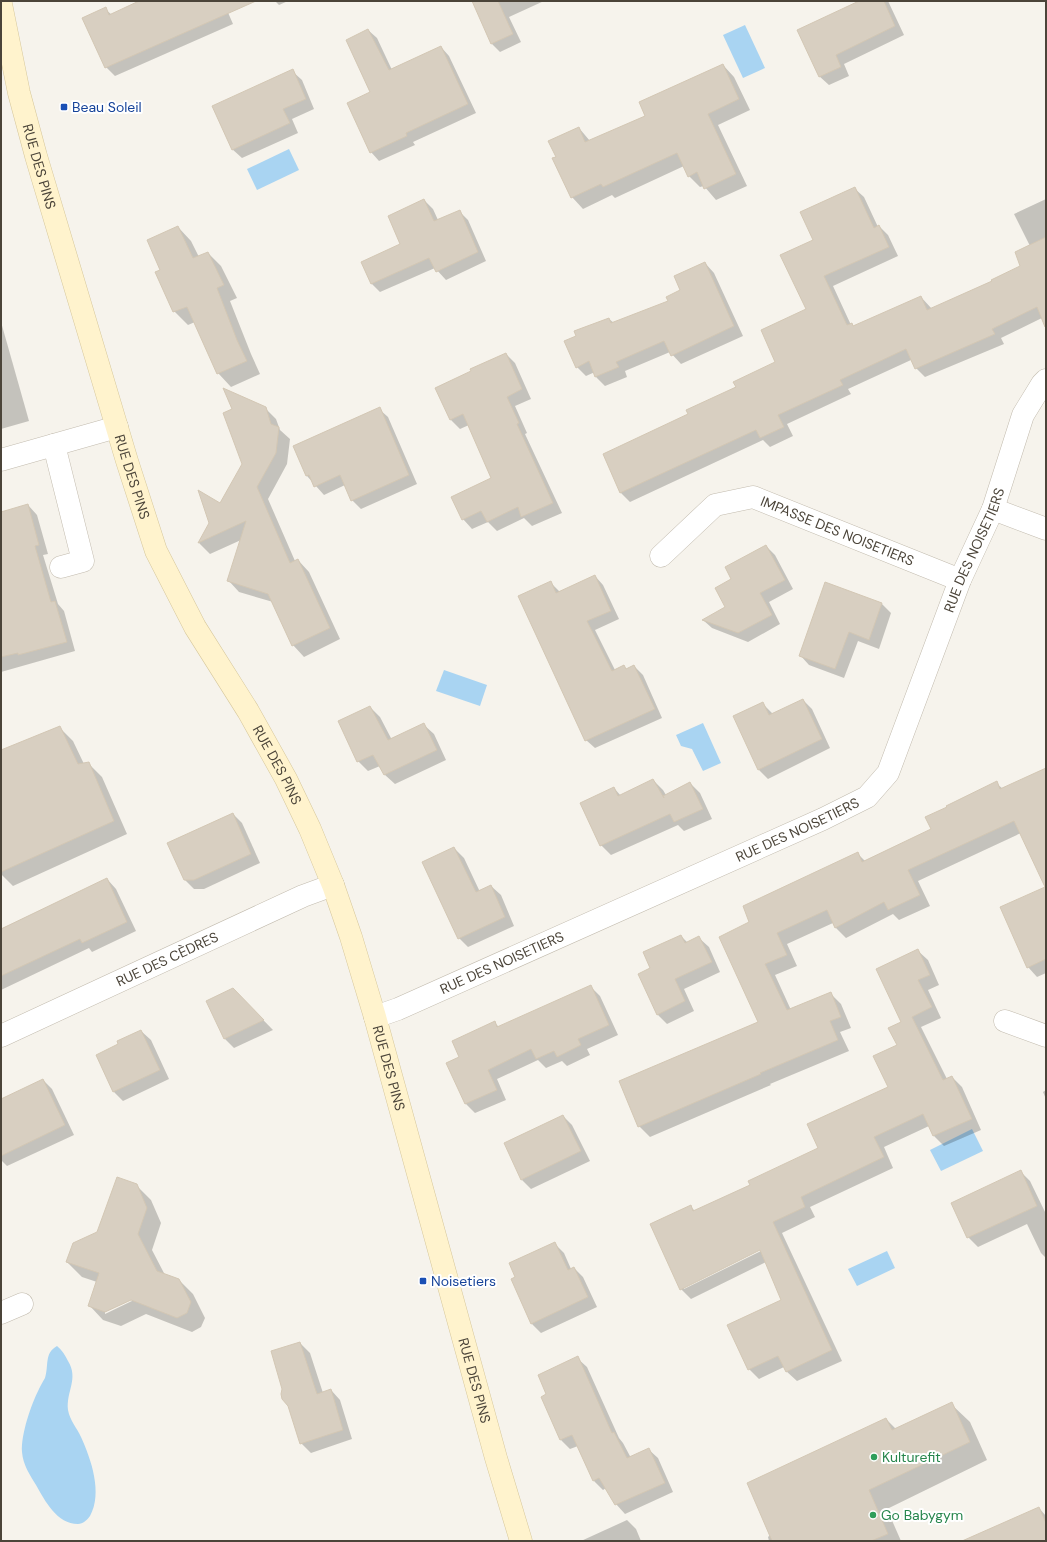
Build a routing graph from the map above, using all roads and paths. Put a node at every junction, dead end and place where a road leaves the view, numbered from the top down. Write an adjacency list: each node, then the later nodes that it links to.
1 (1, 4): 3 (street, RUE DES PINS)
2 (1046, 380): 6 (street, RUE DES NOISETIERS)
3 (117, 427): 4 (street); 11 (street, RUE DES PINS)
4 (54, 445): 5 (street); 9 (street)
5 (1, 460)
6 (993, 509): 7 (street); 10 (street, RUE DES NOISETIERS)
7 (1046, 529)
8 (661, 556): 10 (street, IMPASSE DES NOISETIERS)
9 (61, 567)
10 (960, 580): 12 (street, RUE DES NOISETIERS)
11 (333, 885): 12 (street, RUE DES PINS); 14 (street, RUE DES CÈDRES)
12 (375, 1017): 18 (street, RUE DES PINS)
13 (1005, 1021): 15 (street)
14 (1, 1036)
15 (1046, 1036)
16 (22, 1304): 17 (street)
17 (1, 1313)
18 (521, 1541)

